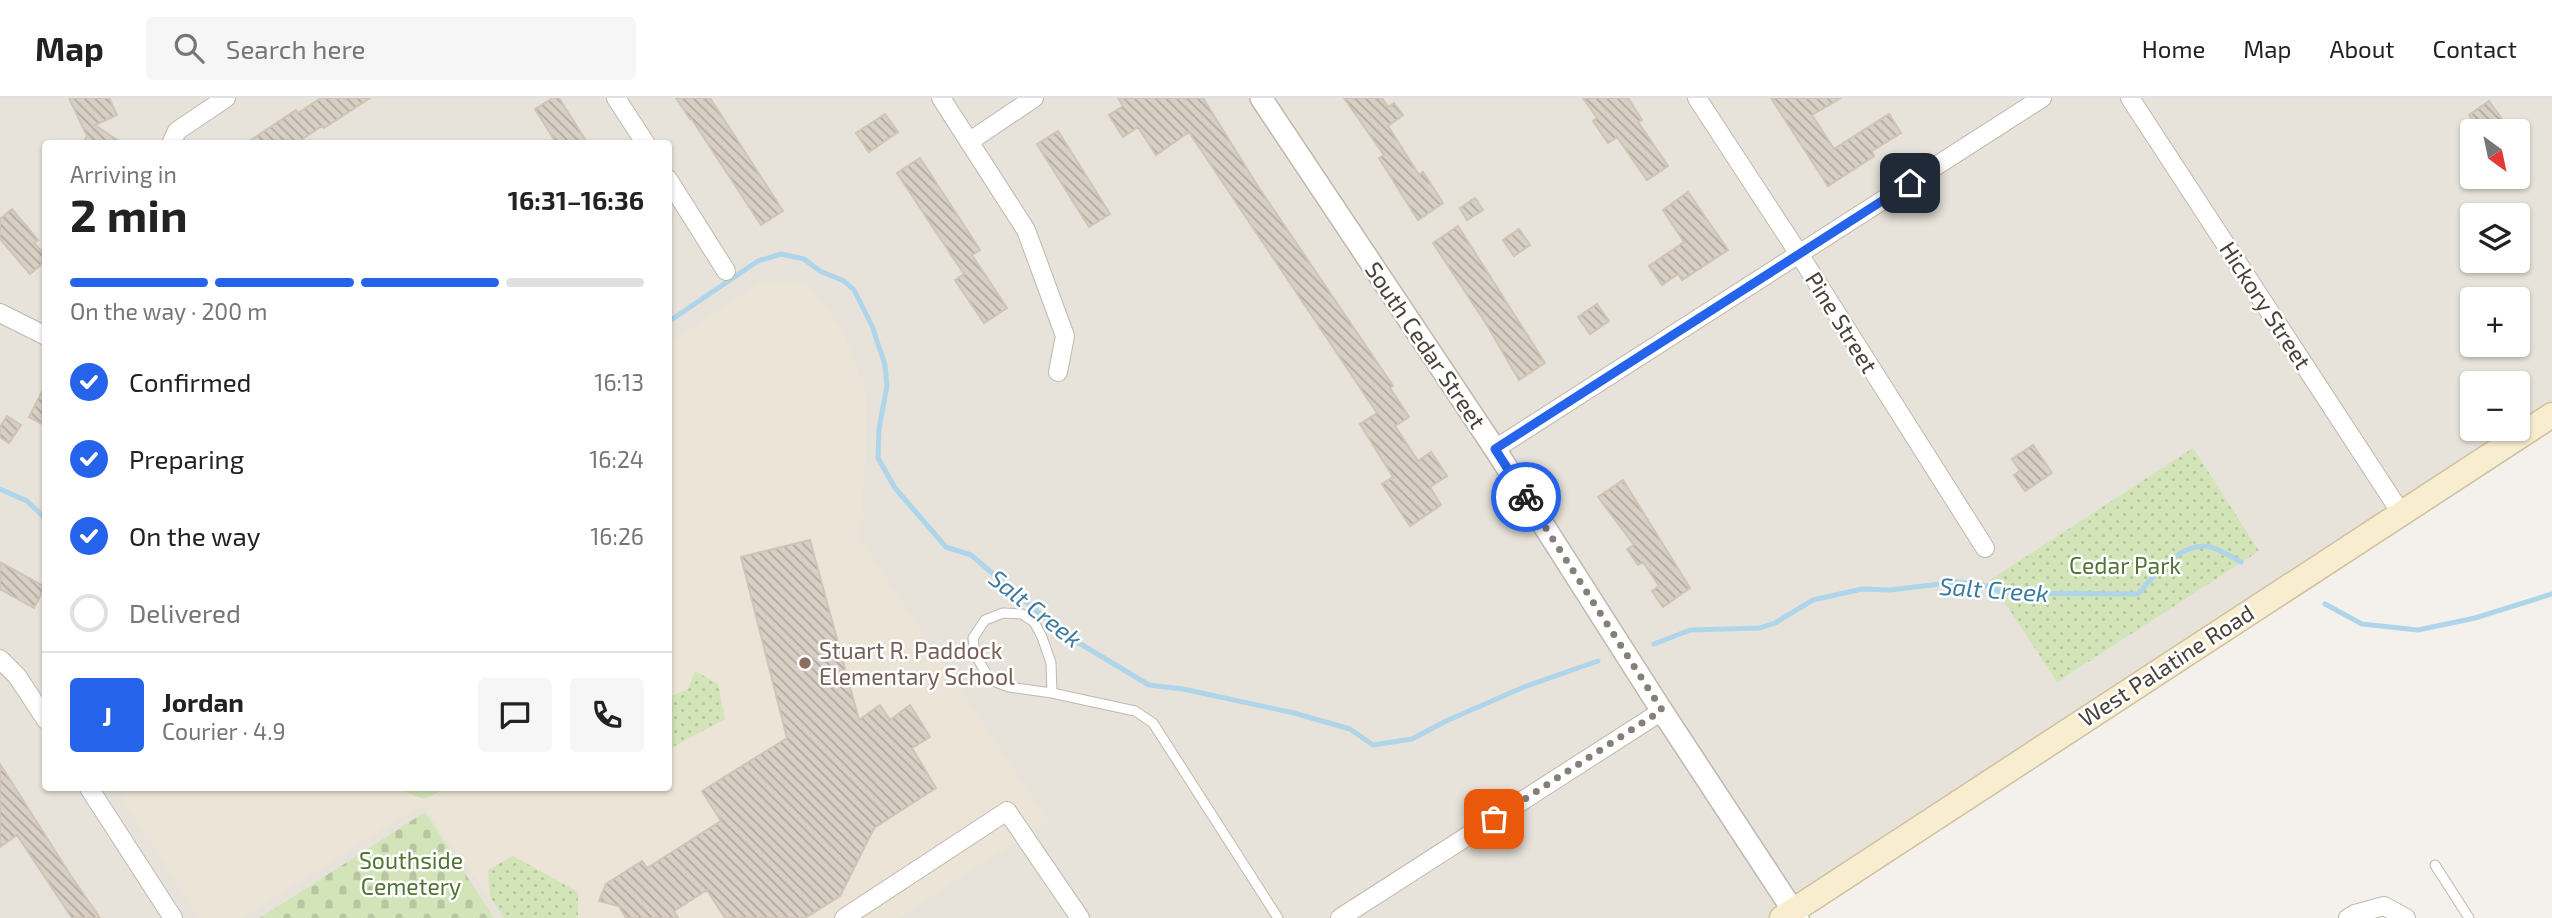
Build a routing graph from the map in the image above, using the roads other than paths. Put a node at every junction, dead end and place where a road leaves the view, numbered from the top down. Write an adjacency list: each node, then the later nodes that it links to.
1 (226, 98): 9 (street)
2 (616, 98): 10 (street)
3 (941, 98): 11 (street)
4 (1034, 98): 11 (street)
5 (1261, 98): 19 (street, South Cedar Street)
6 (1697, 98): 13 (street, Pine Street)
7 (2042, 98): 13 (street)
8 (2130, 98): 20 (street, Hickory Street)
9 (173, 140)
10 (643, 140)
11 (970, 141): 17 (street)
12 (672, 185): 14 (street)
13 (1799, 254): 19 (street); 21 (street, Pine Street)
14 (726, 271)
15 (0, 313): 16 (street)
16 (42, 334)
17 (1058, 372)
18 (2549, 422): 20 (main road, West Palatine Road)
19 (1495, 449): 24 (street, South Cedar Street)
20 (2401, 513): 28 (main road, West Palatine Road)
21 (1985, 548)
22 (0, 659): 25 (street)
23 (1052, 693): 23 (lane); 32 (lane)
24 (1662, 710): 28 (street, South Cedar Street); 33 (street)
25 (42, 714)
26 (91, 791): 29 (street)
27 (2435, 865): 36 (lane)
28 (1791, 916)
29 (173, 918)
30 (844, 918): 31 (street)
31 (1080, 918)
32 (1278, 918)
33 (1340, 918)
34 (2348, 918): 35 (street)
35 (2406, 918)
36 (2469, 918)

